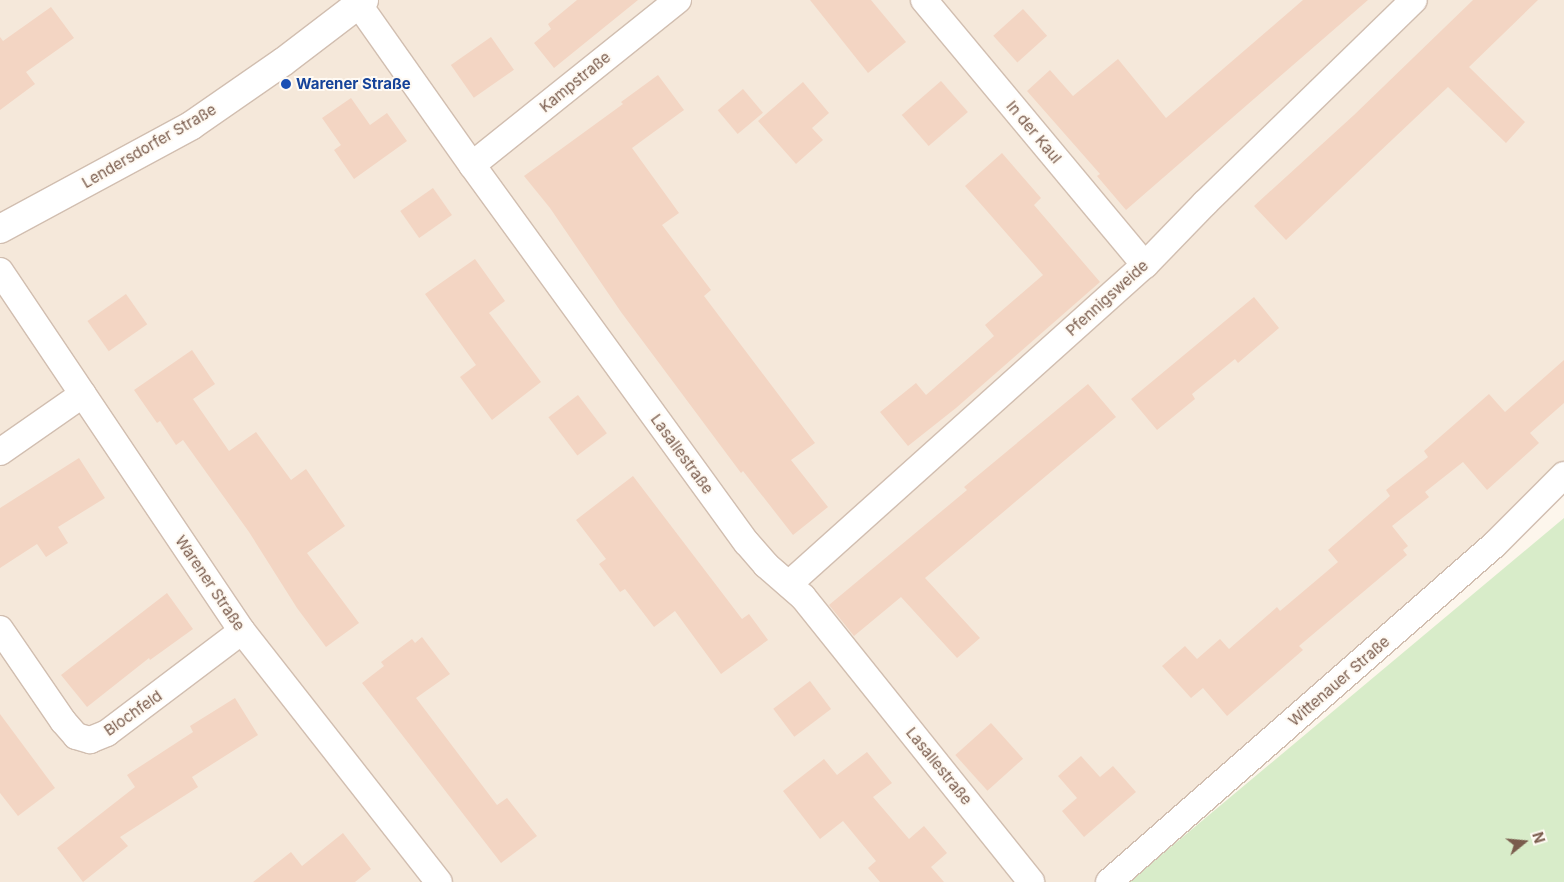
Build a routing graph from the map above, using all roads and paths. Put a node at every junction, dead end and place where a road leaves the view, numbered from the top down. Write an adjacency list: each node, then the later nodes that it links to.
1 (678, 0): 5 (street, Kampstraße)
2 (924, 0): 7 (street, In der Kaul)
3 (1414, 0): 7 (street, Pfennigsweide)
4 (361, 2): 5 (street, Lasallestraße); 6 (street, Lendersdorfer Straße)
5 (472, 165): 12 (street, Lasallestraße)
6 (0, 229)
7 (1145, 265): 12 (street, Pfennigsweide)
8 (0, 271): 9 (street, Warener Straße)
9 (83, 394): 10 (street); 14 (street, Warener Straße)
10 (0, 452)
11 (1564, 475): 17 (street, Wittenauer Straße)
12 (788, 584): 16 (street, Lasallestraße)
13 (0, 629): 14 (street, Blochfeld)
14 (242, 631): 15 (street, Warener Straße)
15 (426, 878)
16 (1031, 882)
17 (1108, 882)

